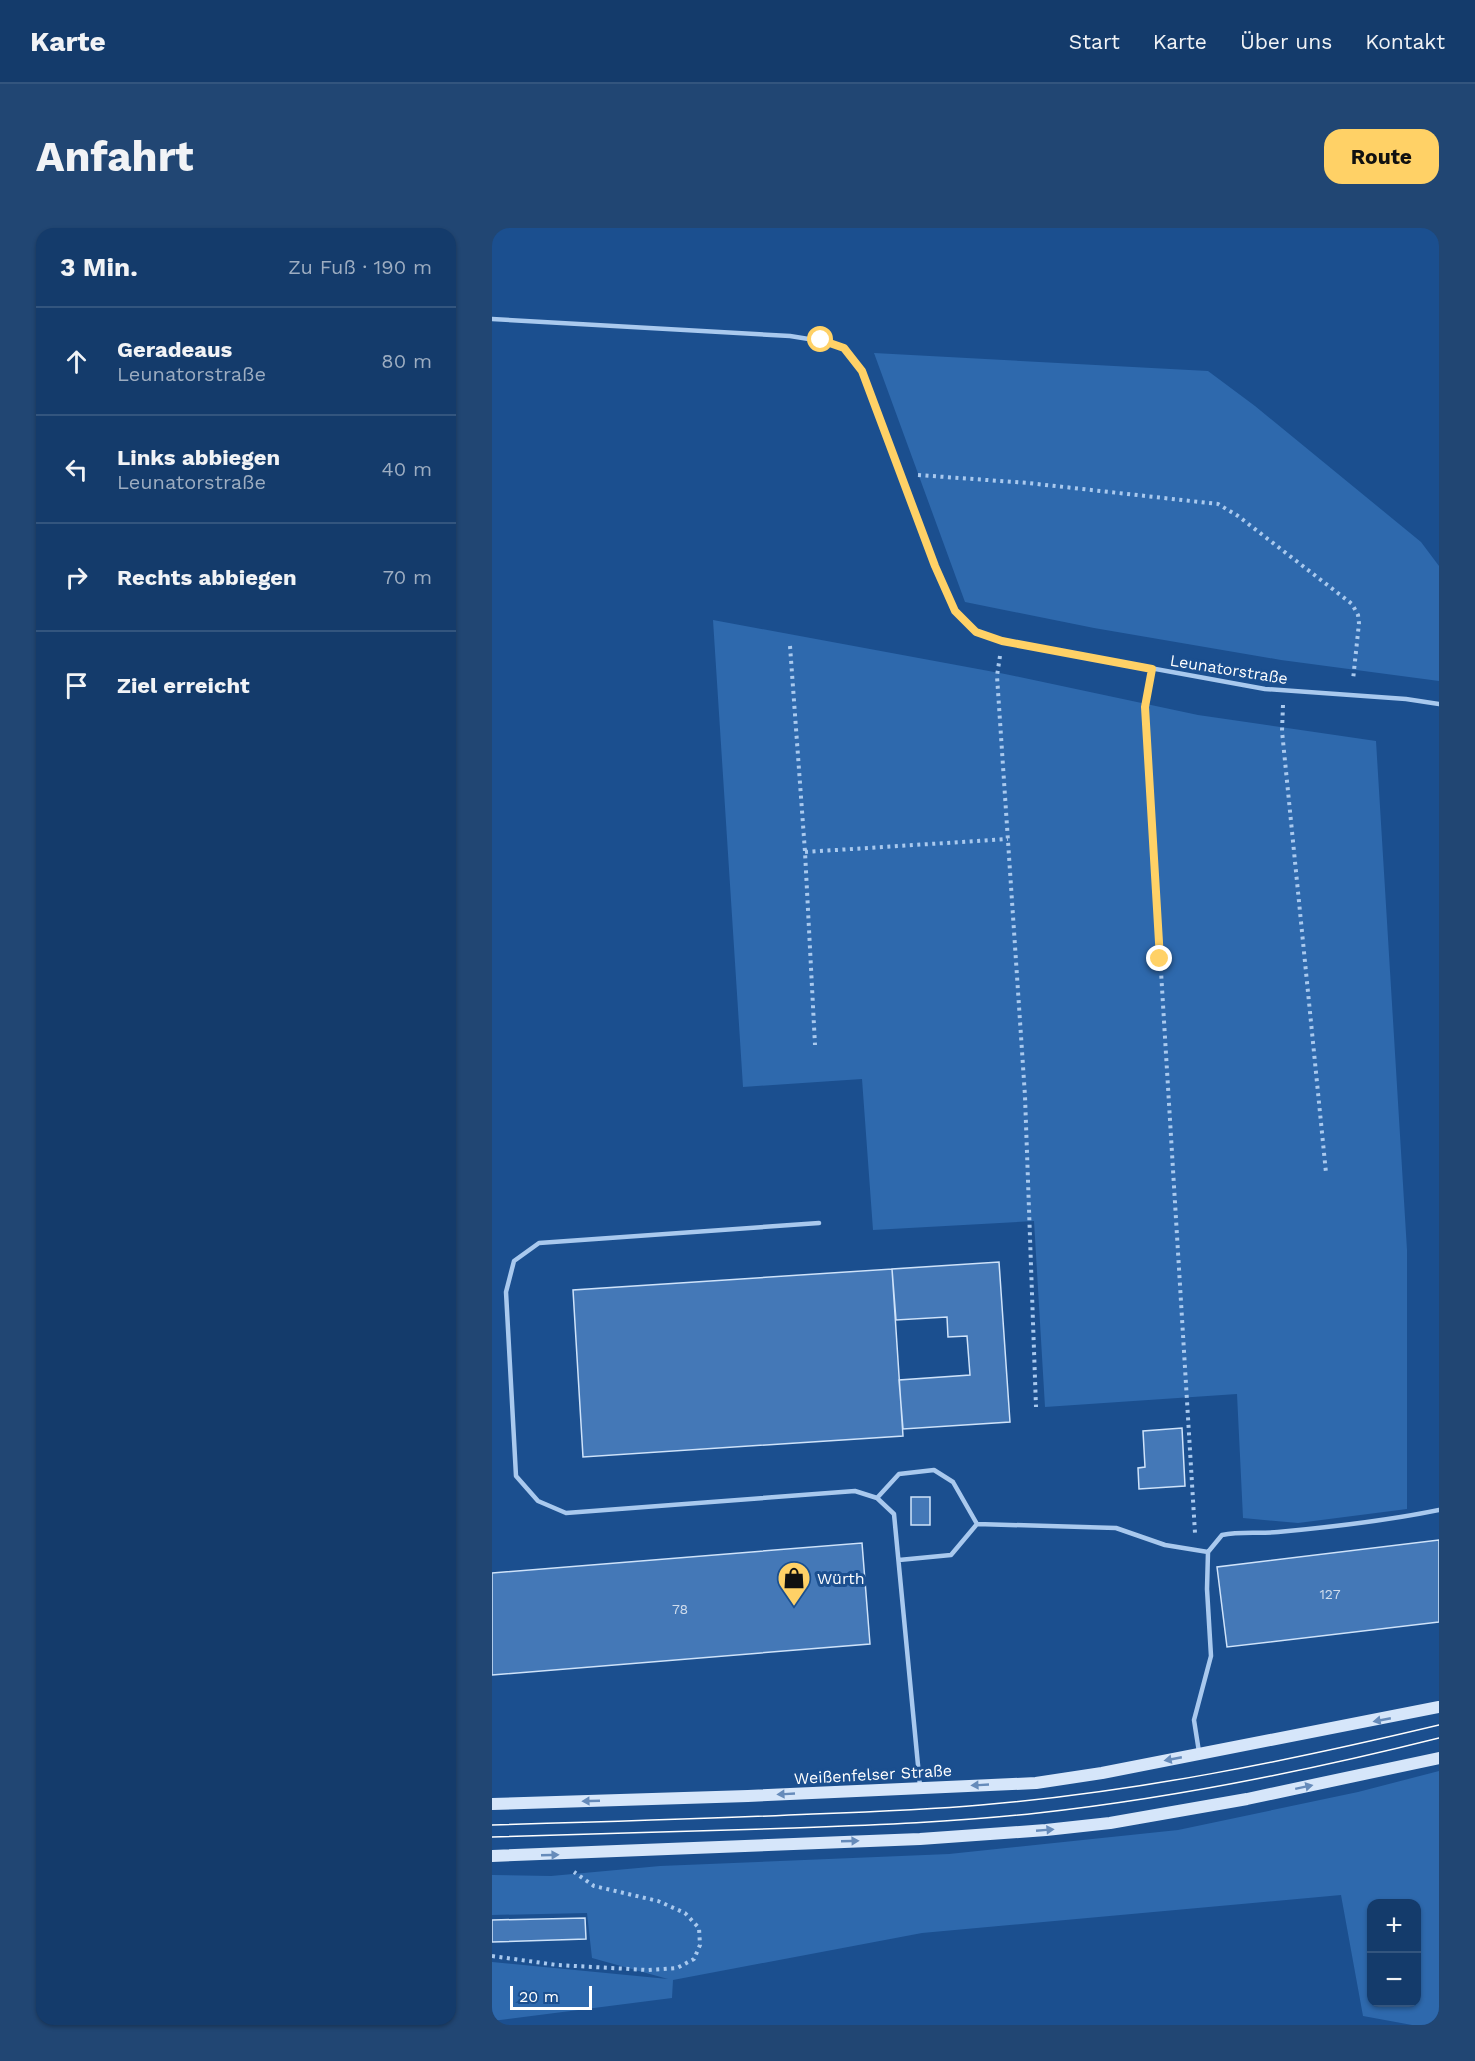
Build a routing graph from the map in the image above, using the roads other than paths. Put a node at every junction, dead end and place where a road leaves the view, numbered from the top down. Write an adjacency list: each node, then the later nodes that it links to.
1 (492, 318): 2 (lane, Leunatorstraße)
2 (1439, 704)
3 (819, 1223): 4 (lane)
4 (877, 1498): 6 (lane); 8 (lane)
5 (1439, 1510): 7 (lane)
6 (977, 1524): 7 (lane); 8 (lane)
7 (1208, 1552): 10 (lane)
8 (899, 1560): 12 (lane)
9 (1439, 1707): 10 (main road, Weißenfelser Straße, one-way to 10)
10 (1199, 1754): 12 (main road, Weißenfelser Straße, one-way to 12)
11 (1439, 1758): 14 (main road, one-way to 11)
12 (921, 1788): 13 (main road, Weißenfelser Straße, one-way to 13)
13 (492, 1804)
14 (492, 1856)

